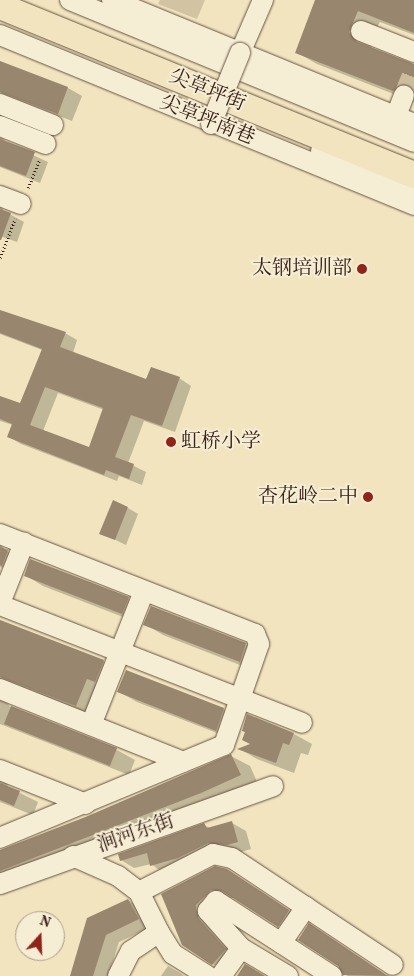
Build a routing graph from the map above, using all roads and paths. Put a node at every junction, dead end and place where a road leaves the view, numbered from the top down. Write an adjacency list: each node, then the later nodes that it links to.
1 (13, 0): 19 (main road, 尖草坪街)
2 (70, 0): 17 (street)
3 (112, 0): 10 (street)
4 (263, 0): 10 (street)
5 (0, 6): 20 (main road, 尖草坪街)
6 (0, 20): 21 (street)
7 (361, 31): 9 (street)
8 (0, 35): 14 (street, 尖草坪南巷)
9 (414, 52)
10 (240, 53): 13 (street); 14 (street, bridge)
11 (404, 95): 13 (street)
12 (0, 104): 15 (street)
13 (405, 120)
14 (211, 124): 24 (street, 尖草坪南巷)
15 (53, 125)
16 (0, 126): 18 (street)
17 (414, 142)
18 (46, 144)
19 (414, 164)
20 (414, 175)
21 (414, 189)
22 (0, 196): 23 (street)
23 (21, 204)
24 (414, 205)
25 (0, 534): 26 (street)
26 (24, 543): 27 (street); 28 (street)
27 (144, 591): 29 (street); 31 (street)
28 (0, 604): 29 (street)
29 (120, 652): 31 (street); 33 (street)
30 (0, 689): 33 (street)
31 (240, 700): 32 (street); 34 (street)
32 (302, 723)
33 (91, 725): 34 (street)
34 (183, 762): 37 (street)
35 (0, 770): 37 (street)
36 (273, 786): 39 (street, 涧河东街)
37 (84, 804): 38 (street)
38 (0, 838)
39 (73, 856): 40 (street, 涧河东街); 41 (street)
40 (0, 884)
41 (139, 892): 42 (street); 43 (street)
42 (306, 907): 44 (street); 46 (street)
43 (159, 932): 47 (street); 48 (street)
44 (281, 943): 45 (street); 51 (street)
45 (241, 948): 49 (street); 50 (street)
46 (393, 965)
47 (118, 976)
48 (208, 976)
49 (221, 976)
50 (288, 976)
51 (332, 976)

